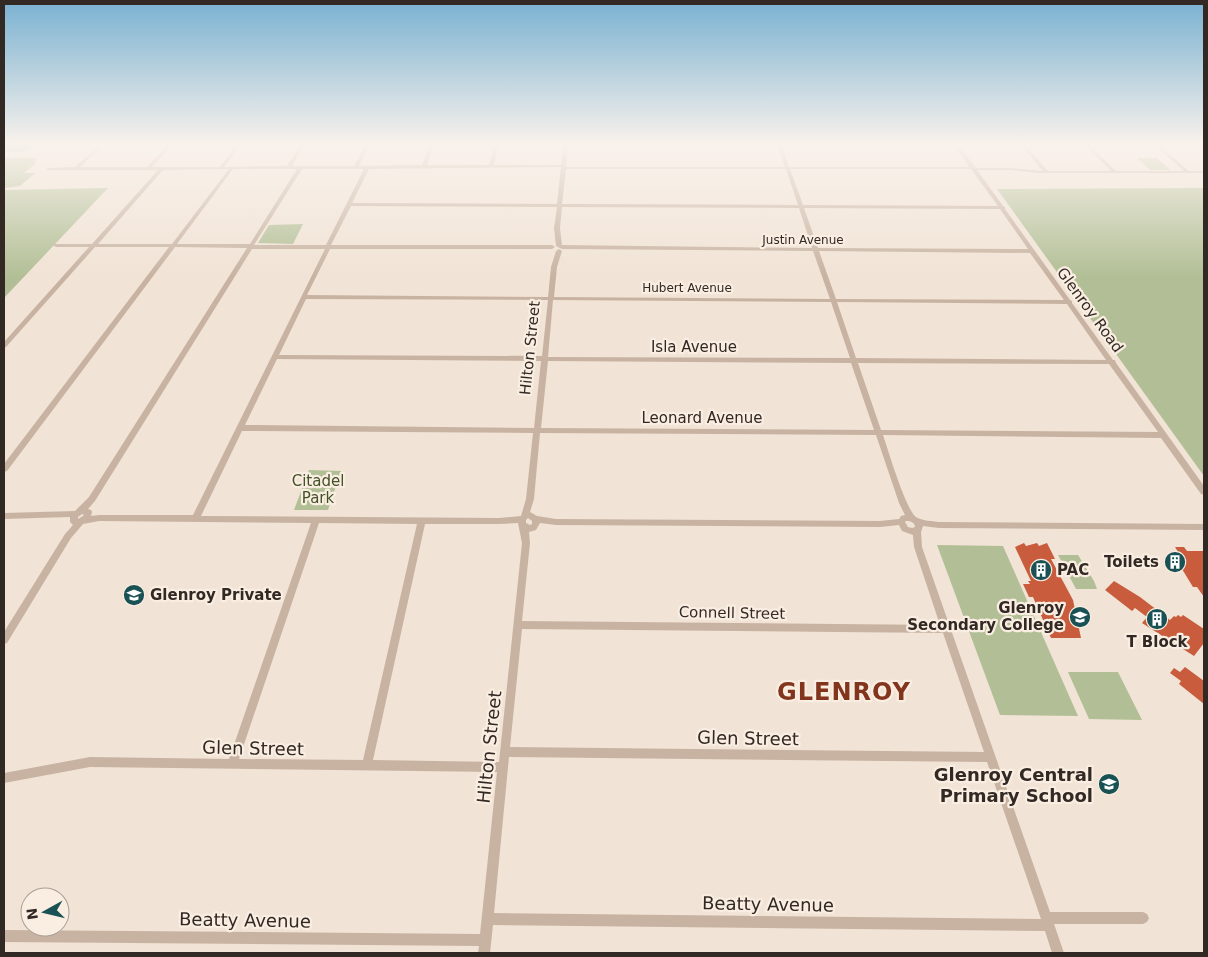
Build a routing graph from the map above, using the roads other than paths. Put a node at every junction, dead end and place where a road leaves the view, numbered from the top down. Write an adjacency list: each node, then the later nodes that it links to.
1 (145, 188): 13 (street)
2 (217, 188): 14 (street)
3 (288, 188): 15 (street)
4 (357, 188): 8 (street)
5 (562, 188): 9 (street, Hilton Street)
6 (795, 188): 10 (street)
7 (988, 188): 11 (street, Glenroy Road)
8 (349, 204): 9 (street); 16 (street)
9 (560, 206): 10 (street); 17 (street, Hilton Street)
10 (801, 206): 11 (street); 18 (street)
11 (1003, 208): 19 (street, Glenroy Road)
12 (56, 245): 13 (street, Justin Avenue)
13 (94, 245): 14 (street, Justin Avenue); 24 (street)
14 (173, 245): 15 (street, Justin Avenue); 33 (street)
15 (250, 246): 16 (street, Justin Avenue); 36 (street)
16 (328, 247): 17 (street, Justin Avenue); 20 (street)
17 (557, 248): 18 (street, Justin Avenue); 21 (street, Hilton Street)
18 (816, 250): 19 (street, Justin Avenue); 22 (street)
19 (1033, 251): 23 (street, Glenroy Road)
20 (304, 297): 21 (street, Hubert Avenue); 25 (street)
21 (550, 299): 22 (street, Hubert Avenue); 26 (street, Hilton Street)
22 (833, 300): 23 (street, Hubert Avenue); 27 (street)
23 (1070, 302): 28 (street, Glenroy Road)
24 (4, 346)
25 (275, 356): 26 (street, Isla Avenue); 29 (street)
26 (544, 358): 27 (street, Isla Avenue); 30 (street, Hilton Street)
27 (854, 360): 28 (street, Isla Avenue); 31 (street)
28 (1112, 362): 32 (street, Glenroy Road)
29 (240, 428): 30 (street, Leonard Avenue); 37 (street)
30 (537, 431): 31 (street, Leonard Avenue); 40 (street, Hilton Street)
31 (879, 433): 32 (street, Leonard Avenue); 41 (street)
32 (1164, 435): 34 (street, Glenroy Road)
33 (5, 464)
34 (1204, 492)
35 (4, 516): 36 (street)
36 (80, 517): 37 (street); 45 (street)
37 (196, 518): 38 (street)
38 (316, 520): 39 (street); 48 (street)
39 (422, 520): 40 (street); 49 (street)
40 (528, 522): 41 (street); 43 (street, Hilton Street)
41 (910, 525): 42 (street); 44 (street)
42 (1204, 527)
43 (517, 625): 44 (street, Connell Street); 46 (street, Hilton Street)
44 (947, 629): 47 (street)
45 (4, 640)
46 (504, 752): 47 (street, Glen Street); 50 (street, Hilton Street)
47 (990, 757): 54 (street)
48 (232, 764): 49 (street, Glen Street); 51 (street, Glen Street)
49 (367, 765): 50 (street, Glen Street)
50 (503, 767): 53 (street, Hilton Street)
51 (4, 778)
52 (1143, 918): 54 (street, Beatty Avenue)
53 (488, 919): 54 (street, Beatty Avenue); 56 (street, Hilton Street)
54 (1047, 921): 58 (street)
55 (4, 936): 56 (street, Beatty Avenue)
56 (486, 940): 57 (street, Hilton Street)
57 (484, 953)
58 (1058, 953)

